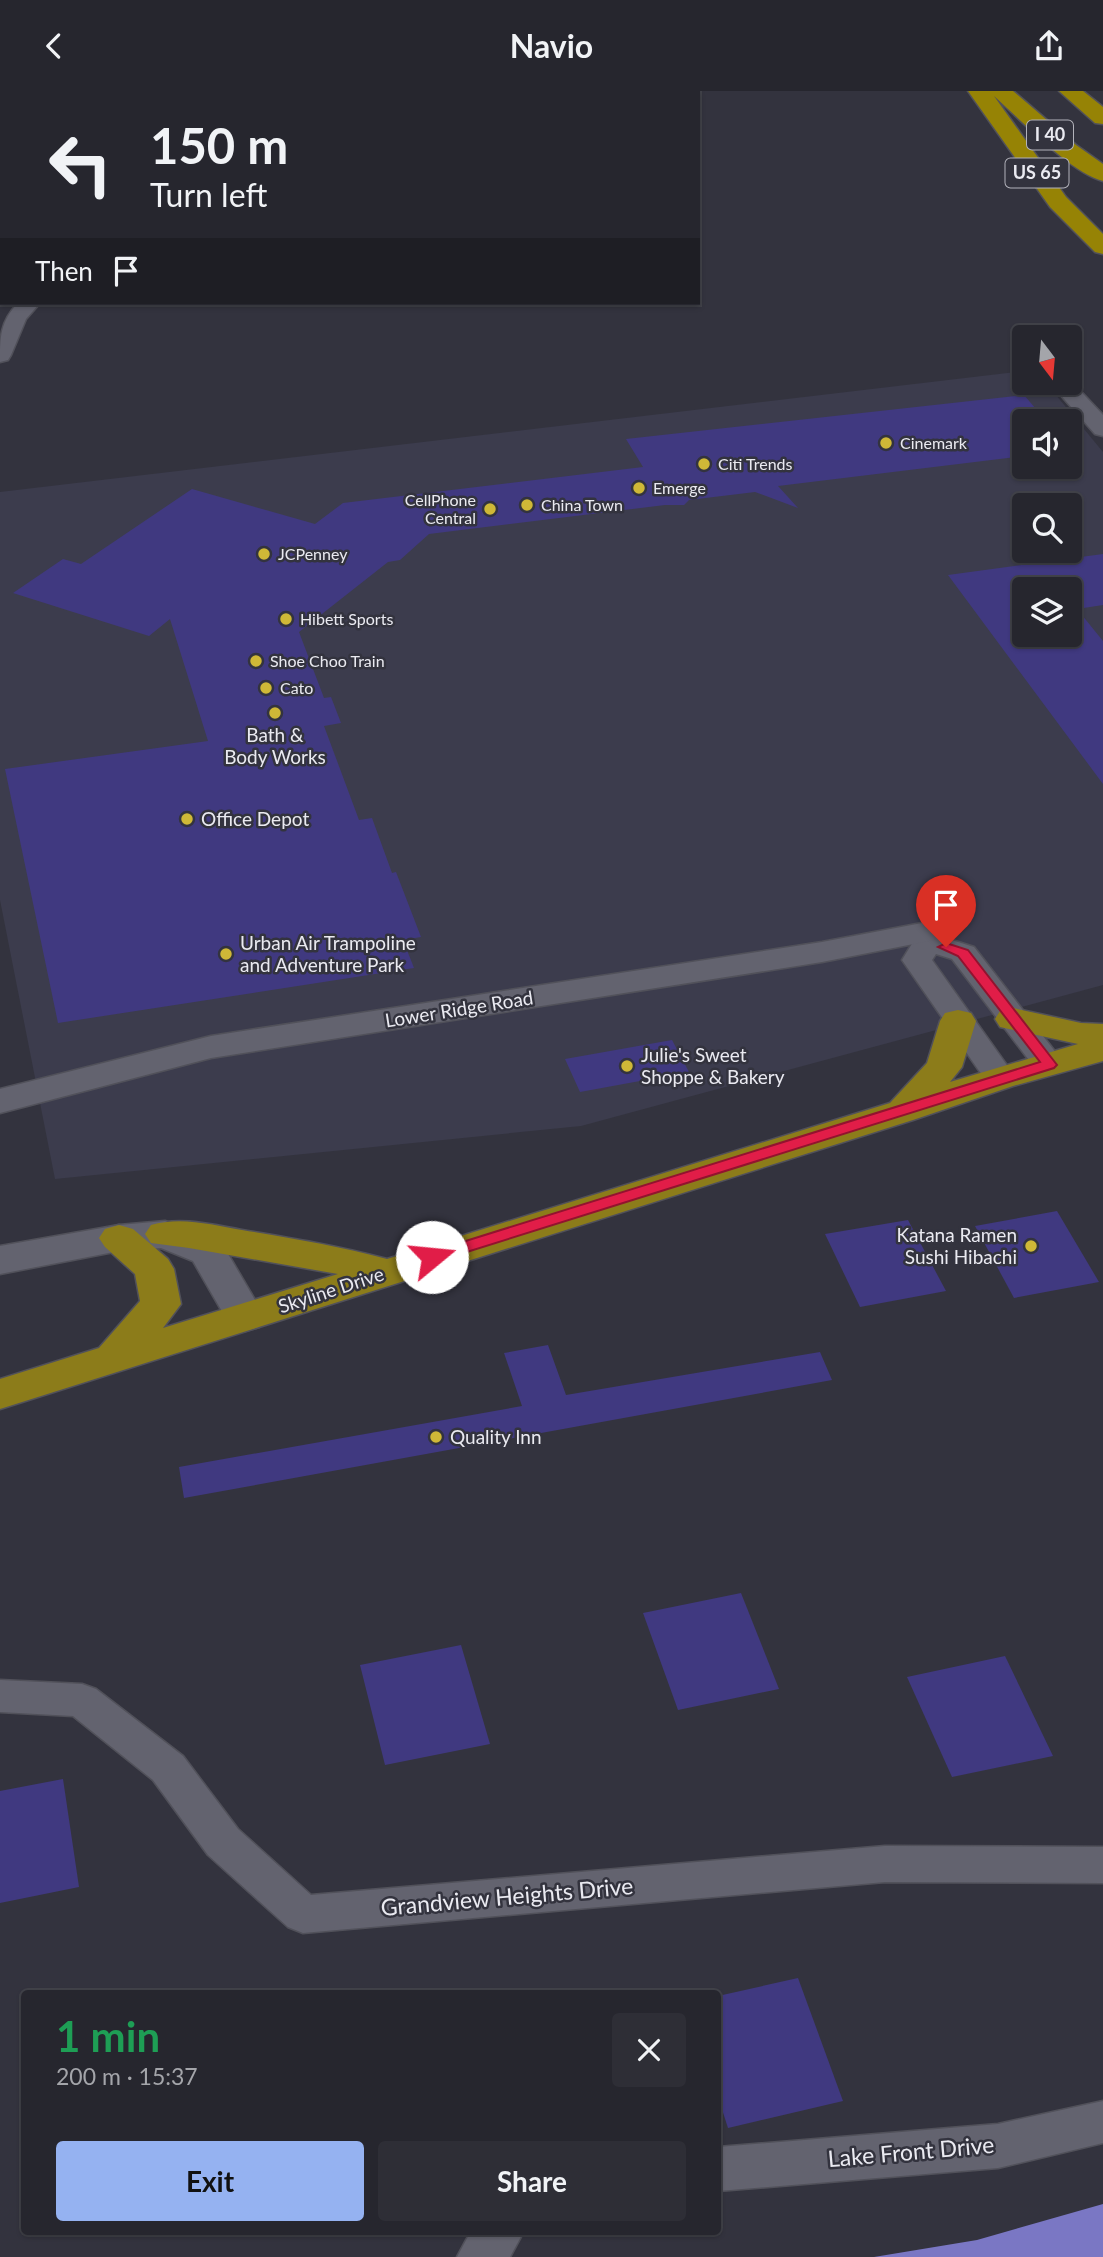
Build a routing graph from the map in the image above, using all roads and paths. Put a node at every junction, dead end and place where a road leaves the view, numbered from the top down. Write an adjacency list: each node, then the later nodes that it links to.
1 (979, 91): 6 (highway, US 65)
2 (1000, 91): 5 (highway, I 40)
3 (1070, 91): 4 (highway, I 40)
4 (1103, 118)
5 (1103, 174)
6 (1103, 247)
7 (27, 305): 8 (street)
8 (0, 355)
9 (1072, 395): 10 (street)
10 (1103, 429)
11 (925, 937): 12 (street); 13 (street); 18 (street, Lower Ridge Road)
12 (1013, 1019): 14 (highway); 16 (street)
13 (958, 1021): 17 (street); 19 (highway)
14 (1103, 1035)
15 (1103, 1049): 16 (highway, Skyline Drive)
16 (1049, 1065): 17 (highway, Skyline Drive)
17 (1000, 1078): 19 (highway, Skyline Drive)
18 (0, 1101)
19 (900, 1112): 23 (highway, Skyline Drive)
20 (165, 1234): 21 (street); 23 (highway); 24 (street)
21 (119, 1238): 22 (street); 25 (highway)
22 (0, 1260)
23 (385, 1272): 24 (highway, Skyline Drive)
24 (245, 1317): 25 (highway, Skyline Drive)
25 (112, 1360): 26 (highway, Skyline Drive)
26 (0, 1394)
27 (0, 1696): 28 (street, Grandview Heights Drive)
28 (1103, 1864)
29 (1103, 2122): 30 (street, Lake Front Drive)
30 (721, 2169)
31 (497, 2235): 32 (street)
32 (481, 2257)

